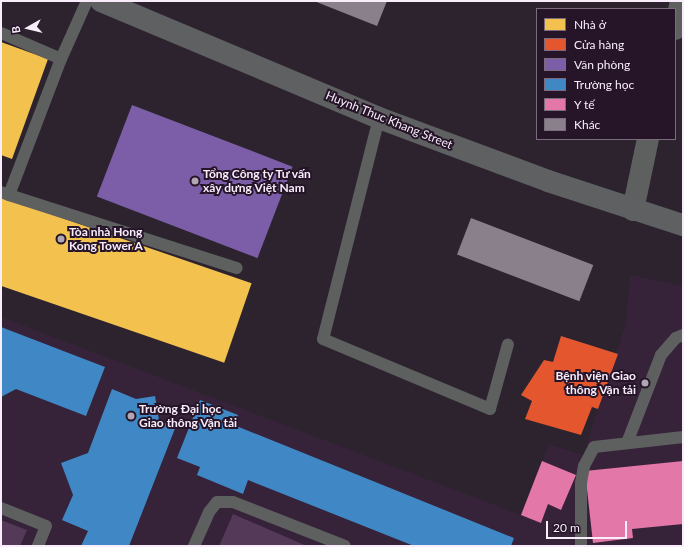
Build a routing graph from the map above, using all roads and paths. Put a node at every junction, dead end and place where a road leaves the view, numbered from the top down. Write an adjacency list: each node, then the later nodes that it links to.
1 (87, 1): 6 (lane)
2 (101, 1): 7 (main road, Huynh Thuc Khang Street)
3 (681, 1): 4 (street)
4 (676, 24)
5 (1, 34): 6 (lane)
6 (61, 59): 9 (lane)
7 (379, 118): 10 (main road, Huynh Thuc Khang Street); 14 (lane)
8 (648, 140): 10 (street)
9 (5, 193): 12 (lane)
10 (633, 210): 11 (main road, Huynh Thuc Khang Street)
11 (683, 225)
12 (237, 268)
13 (683, 335): 16 (lane)
14 (508, 344)
15 (683, 437): 16 (lane)
16 (627, 443): 21 (lane)
17 (1, 508): 18 (lane)
18 (38, 546)
19 (194, 546): 20 (lane)
20 (345, 546)
21 (581, 546)

